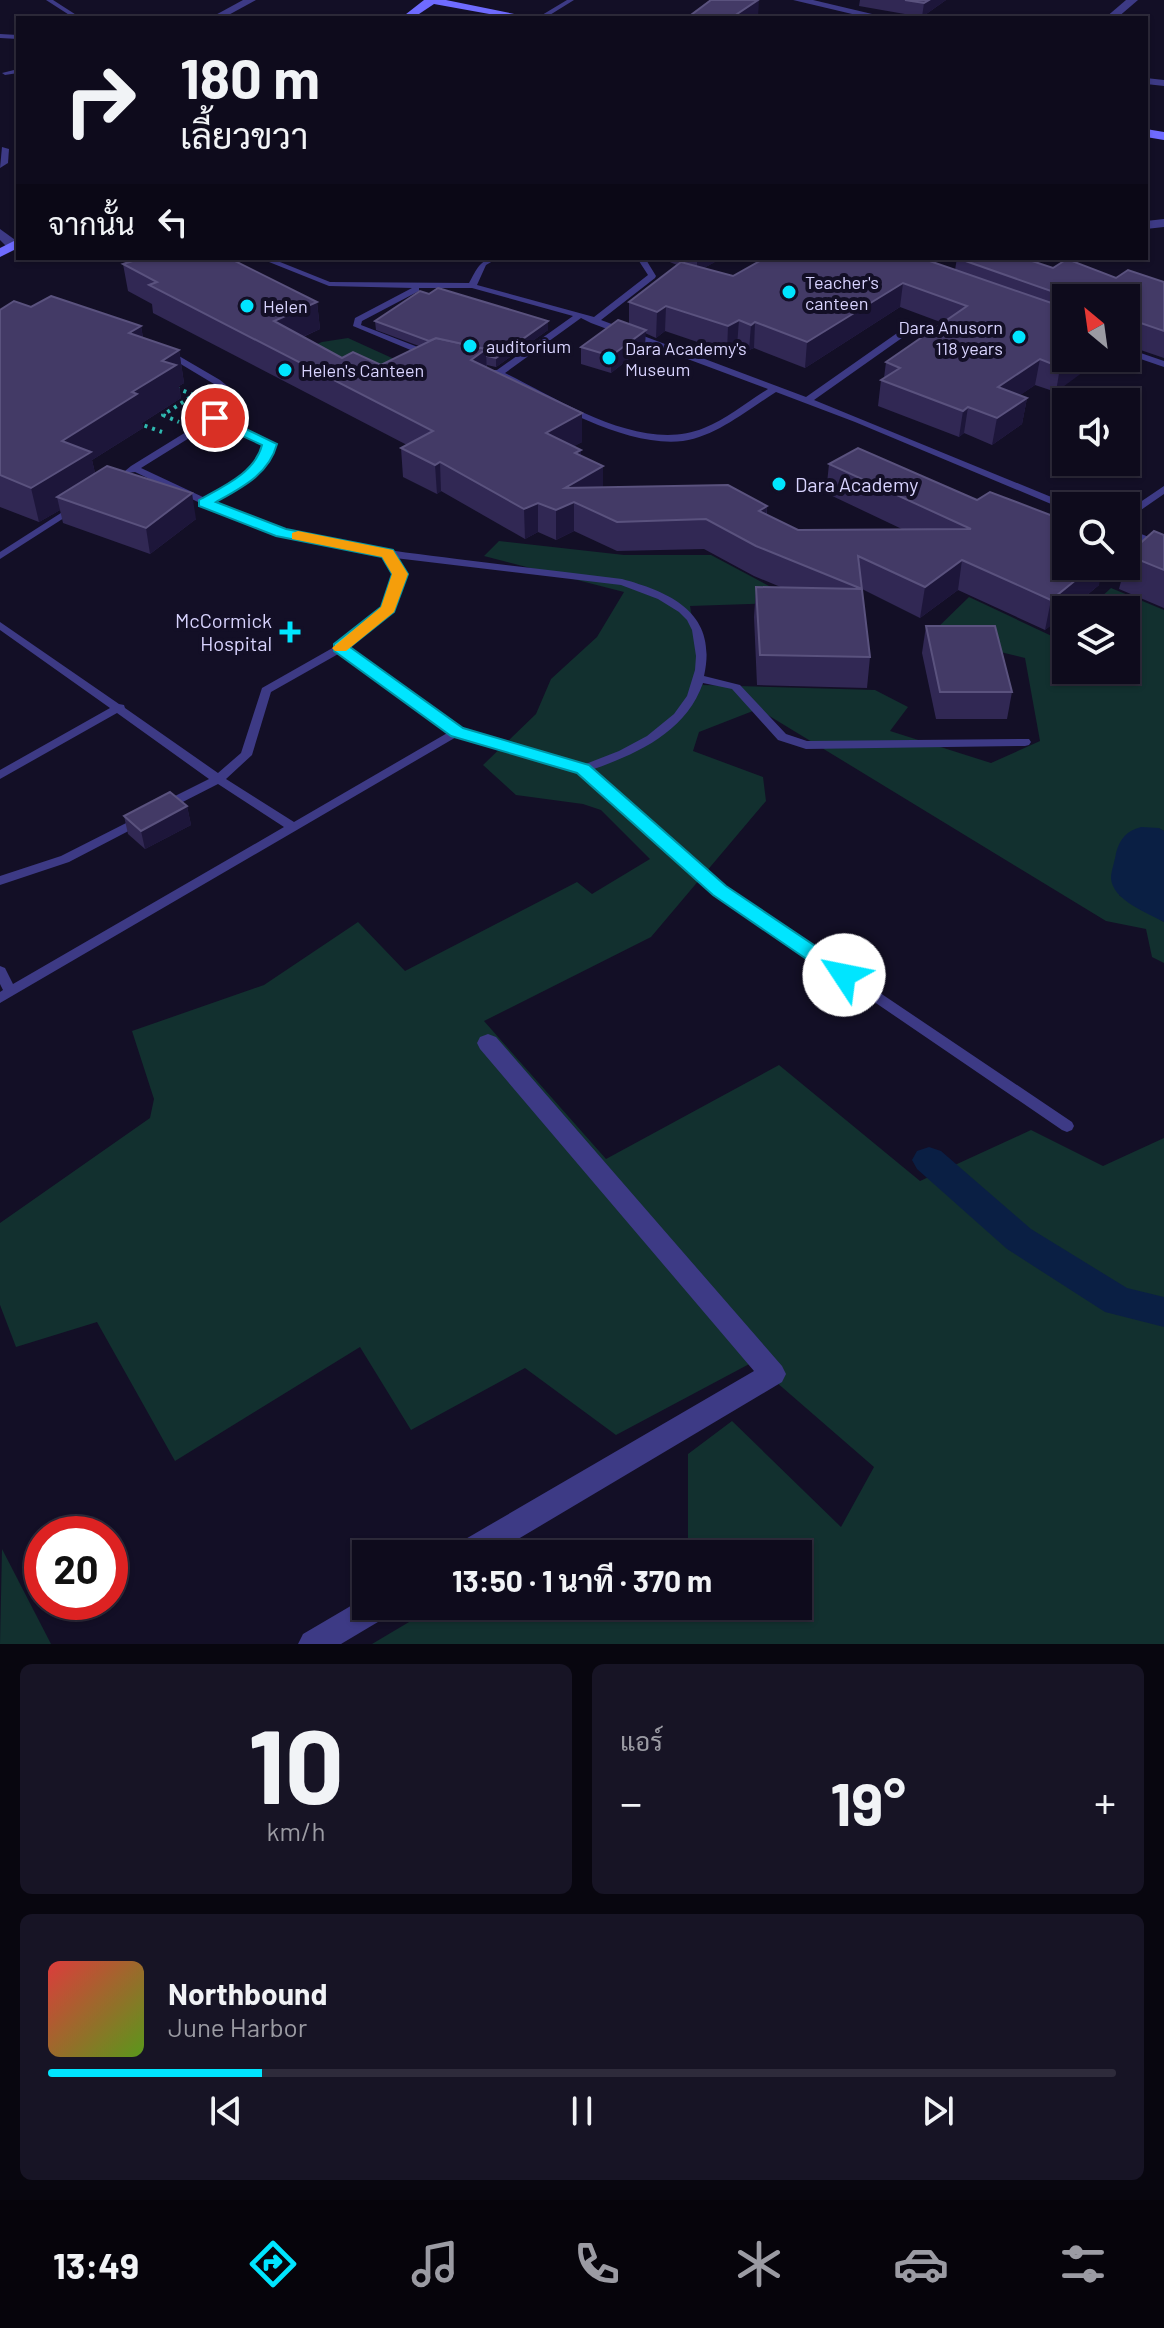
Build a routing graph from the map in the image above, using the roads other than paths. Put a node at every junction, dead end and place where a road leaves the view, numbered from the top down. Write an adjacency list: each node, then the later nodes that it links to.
1 (49, 0): 7 (lane)
2 (251, 0): 8 (street)
3 (431, 0): 9 (street); 10 (street)
4 (571, 0): 11 (lane)
5 (798, 0): 12 (street)
6 (1133, 0): 13 (street)
7 (73, 16)
8 (219, 16)
9 (409, 16)
10 (518, 16)
11 (543, 16)
12 (874, 16)
13 (1113, 16)
14 (16, 71): 15 (lane)
15 (5, 73)
16 (5, 149): 17 (lane)
17 (0, 166)
18 (0, 233): 19 (street)
19 (16, 244): 20 (street)
20 (0, 253)
21 (268, 260): 25 (lane)
22 (490, 260): 24 (lane)
23 (642, 260): 27 (lane)
24 (472, 286): 25 (lane); 26 (lane)
25 (419, 287): 31 (lane)
26 (580, 315): 27 (lane); 34 (lane)
27 (594, 321): 35 (lane)
28 (913, 326): 36 (lane)
29 (163, 350): 37 (lane)
30 (1140, 356): 32 (lane)
31 (435, 357)
32 (1164, 364)
33 (474, 369): 34 (lane)
34 (499, 373): 35 (lane)
35 (774, 389): 36 (lane)
36 (807, 401): 42 (lane)
37 (215, 418): 38 (lane); 43 (lane)
38 (134, 468): 39 (lane); 43 (lane)
39 (122, 476)
40 (1164, 489): 44 (lane)
41 (86, 500): 48 (lane)
42 (1052, 501)
43 (204, 503): 47 (lane)
44 (1140, 506)
45 (1140, 537): 46 (lane)
46 (1164, 547)
47 (388, 554): 50 (lane); 51 (lane)
48 (0, 556)
49 (0, 625): 52 (lane)
50 (340, 648): 53 (lane); 57 (lane)
51 (698, 678): 54 (lane); 55 (lane)
52 (120, 707): 56 (lane); 57 (lane)
53 (457, 732): 55 (lane); 58 (lane)
54 (1025, 742)
55 (583, 769): 63 (lane)
56 (0, 775)
57 (218, 779): 58 (lane); 59 (lane)
58 (293, 827): 61 (lane)
59 (0, 881)
60 (0, 971): 61 (lane)
61 (5, 995)
62 (488, 1043): 64 (street)
63 (1067, 1126)
64 (491, 1540)
65 (354, 1620): 66 (street)
66 (313, 1644)

